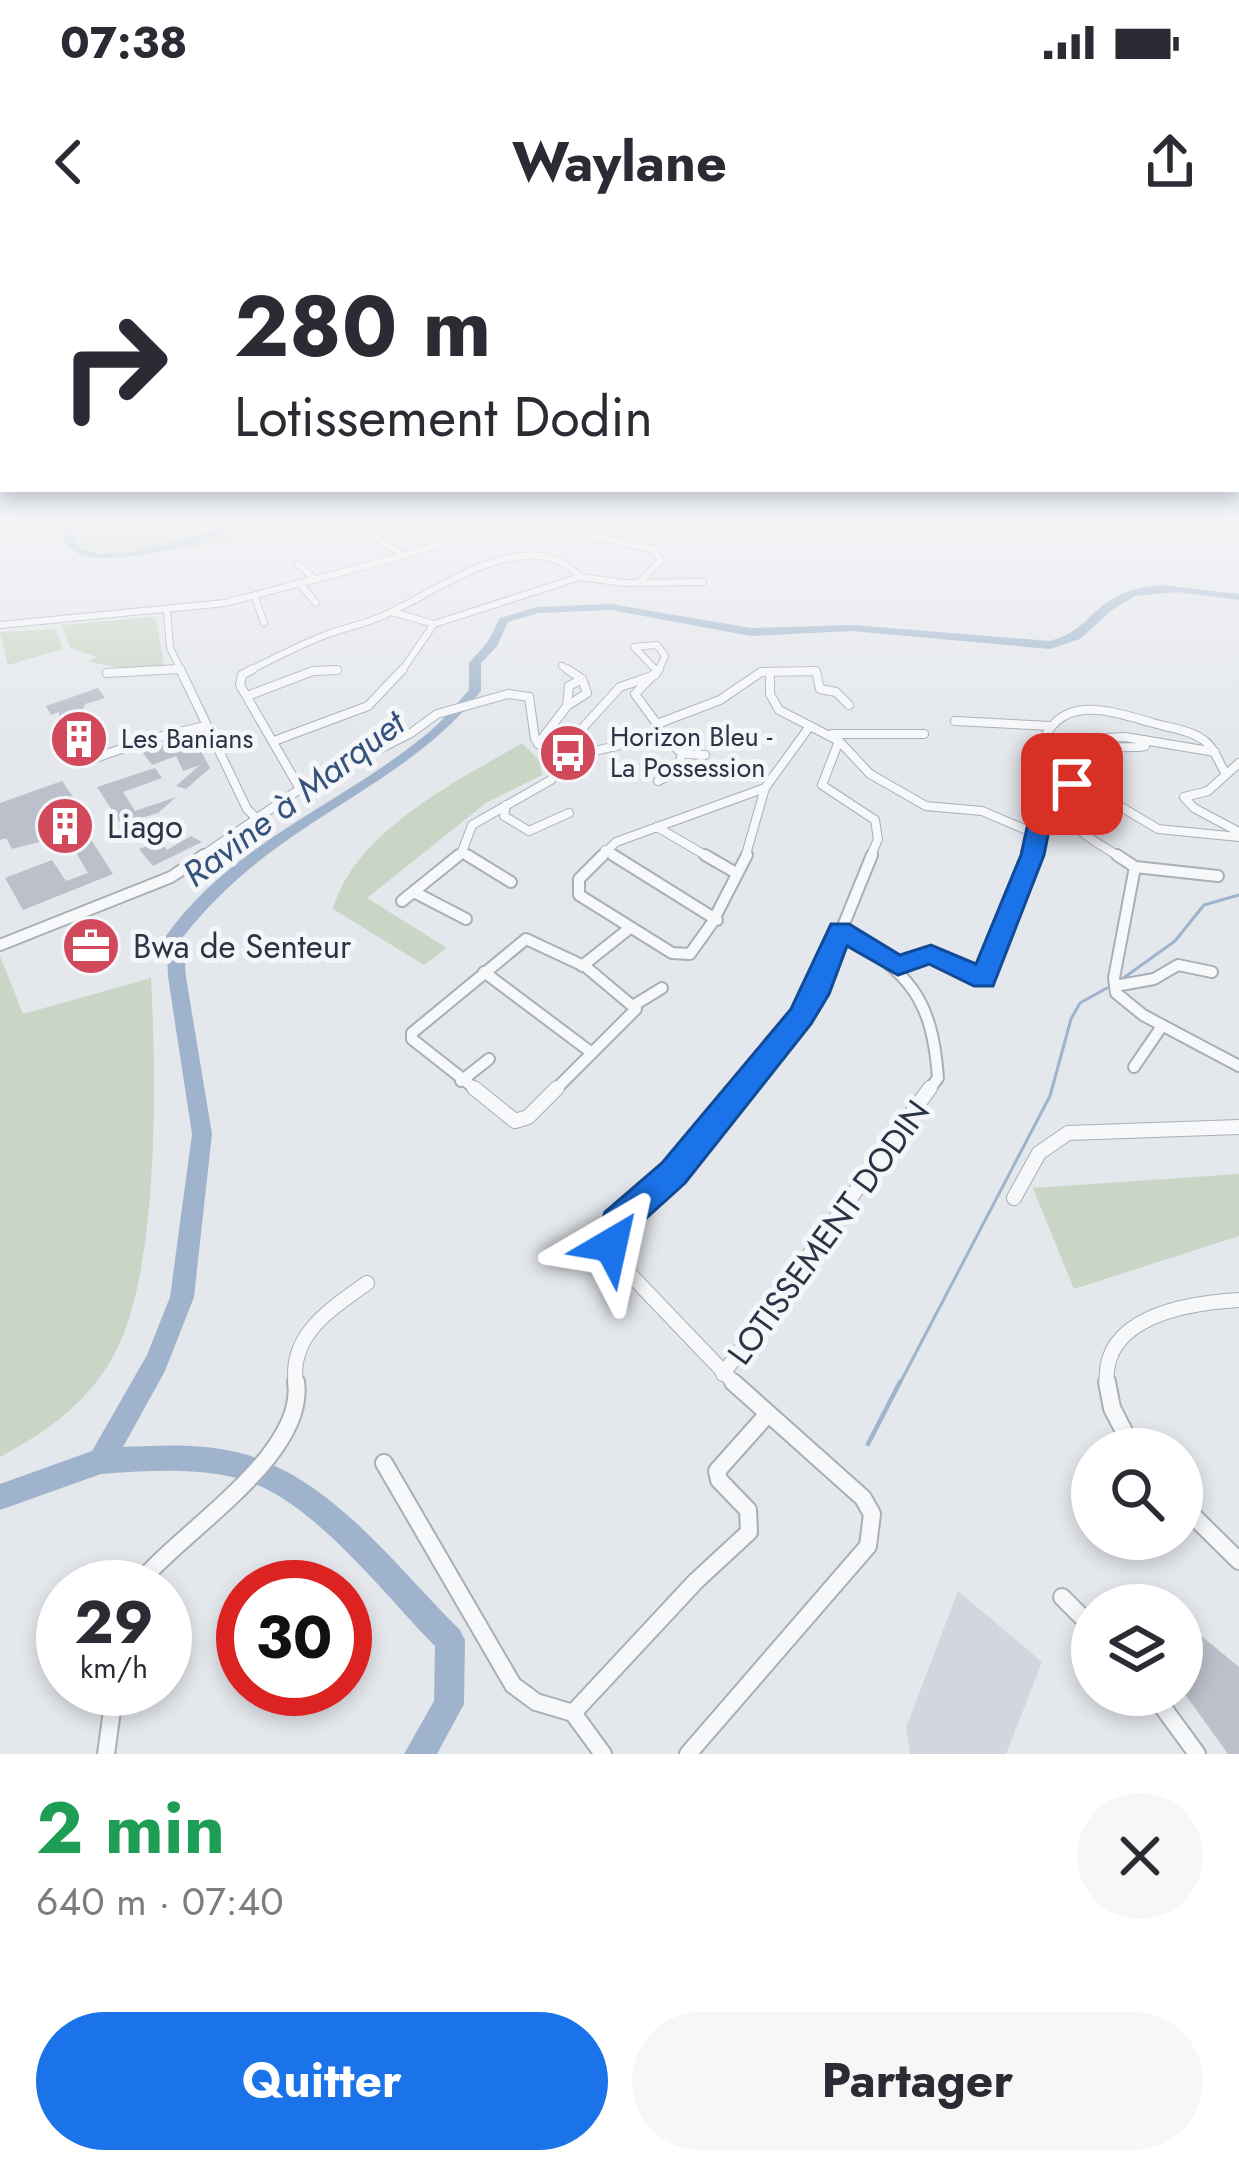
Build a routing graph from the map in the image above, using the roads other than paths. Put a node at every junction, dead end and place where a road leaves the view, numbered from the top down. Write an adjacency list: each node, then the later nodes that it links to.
1 (268, 594): 5 (street)
2 (309, 594): 6 (street)
3 (421, 594): 8 (street)
4 (528, 594): 10 (street)
5 (255, 597): 7 (street); 9 (street)
6 (316, 602)
7 (167, 611): 11 (street); 13 (street)
8 (392, 612): 10 (street); 19 (street)
9 (264, 623)
10 (434, 624): 29 (street)
11 (0, 626)
12 (562, 666): 18 (street)
13 (181, 669): 17 (street); 22 (street)
14 (337, 670): 19 (street)
15 (656, 672): 15 (street); 16 (street); 36 (street)
16 (770, 672): 20 (street); 23 (street)
17 (106, 673)
18 (582, 679): 21 (street); 21 (street)
19 (247, 696): 29 (street)
20 (849, 705)
21 (568, 706): 32 (street)
22 (205, 726): 38 (street); 46 (street)
23 (810, 726): 27 (street); 41 (street)
24 (1050, 726): 28 (street); 30 (street); 33 (street)
25 (878, 731): 26 (street); 27 (street); 31 (street)
26 (924, 734)
27 (834, 738): 49 (street); 62 (street, LOTISSEMENT DODIN)
28 (967, 738)
29 (274, 742): 42 (street)
30 (1039, 742): 33 (street); 47 (street)
31 (878, 743)
32 (538, 744): 36 (street); 42 (street)
33 (1215, 752): 39 (street)
34 (682, 754): 35 (street); 36 (street); 40 (street)
35 (705, 755)
36 (552, 759): 44 (street)
37 (1239, 763): 39 (street)
38 (79, 764)
39 (1226, 774): 50 (street)
40 (658, 781)
41 (764, 788): 48 (street); 54 (street)
42 (300, 790): 46 (street)
43 (1055, 795): 47 (street); 50 (street); 53 (street)
44 (506, 806): 45 (street); 52 (street)
45 (569, 813)
46 (257, 819): 63 (street)
47 (1040, 820): 49 (street)
48 (657, 826): 51 (street); 54 (street)
49 (1034, 833): 65 (street)
50 (1239, 835)
51 (604, 850): 60 (street); 61 (street)
52 (462, 853): 56 (street); 57 (street)
53 (1135, 867): 55 (street); 68 (street)
54 (736, 873): 60 (street)
55 (1218, 876)
56 (512, 882)
57 (414, 892): 58 (street); 59 (street)
58 (403, 901)
59 (466, 919)
60 (717, 920): 61 (street)
61 (630, 928): 64 (street)
62 (840, 930): 65 (street, LOTISSEMENT DODIN); 81 (street, LOTISSEMENT DODIN)
63 (0, 945)
64 (582, 966): 66 (street); 70 (street)
65 (898, 966): 81 (street, LOTISSEMENT DODIN)
66 (484, 972): 72 (street); 76 (street)
67 (1212, 972): 68 (street)
68 (1115, 986): 71 (street)
69 (662, 988): 70 (street)
70 (636, 1004): 72 (street)
71 (1162, 1026): 74 (street); 75 (street)
72 (592, 1053): 76 (street)
73 (489, 1060): 76 (street)
74 (1134, 1066)
75 (1239, 1066)
76 (461, 1082)
77 (1239, 1127): 78 (street)
78 (1014, 1198)
79 (368, 1282): 86 (street)
80 (1239, 1300): 83 (street)
81 (723, 1374): 82 (street)
82 (766, 1416): 90 (street); 95 (street)
83 (1120, 1428)
84 (384, 1463): 90 (street)
85 (1203, 1526): 87 (street)
86 (157, 1560)
87 (1239, 1561)
88 (1062, 1597): 89 (street)
89 (1071, 1606)
90 (573, 1714): 94 (street)
91 (111, 1716): 93 (street)
92 (1169, 1716): 96 (street)
93 (106, 1754)
94 (603, 1754)
95 (688, 1754)
96 (1196, 1754)

